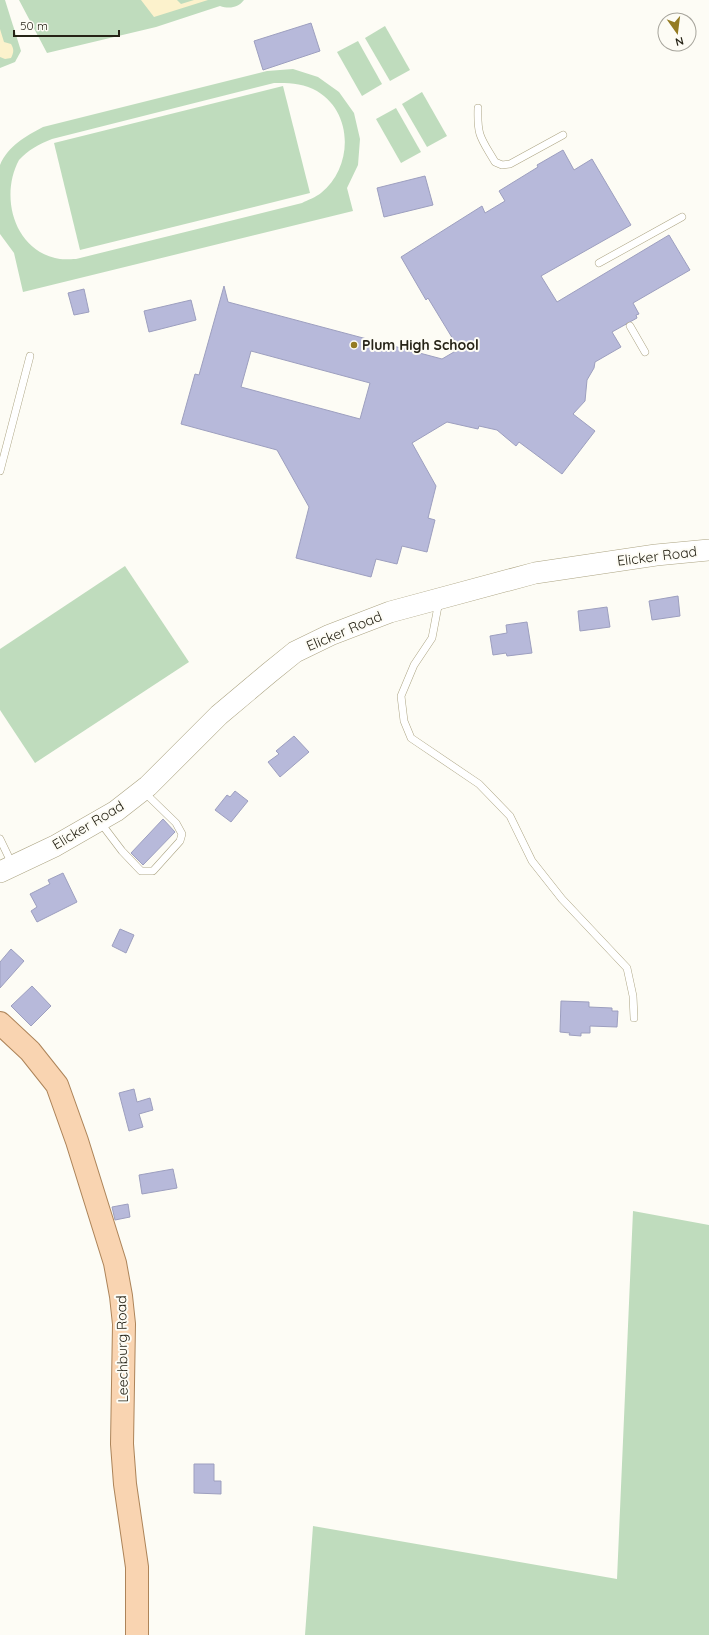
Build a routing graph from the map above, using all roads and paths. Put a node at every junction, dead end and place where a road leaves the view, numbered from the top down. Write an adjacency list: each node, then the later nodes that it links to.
1 (478, 108): 2 (lane)
2 (563, 135)
3 (682, 217): 4 (lane)
4 (599, 263)
5 (630, 326): 6 (lane)
6 (645, 352)
7 (30, 356): 8 (lane)
8 (0, 471)
9 (709, 550): 10 (street, Elicker Road)
10 (440, 599): 11 (street, Elicker Road); 15 (lane)
11 (142, 791): 12 (street, Elicker Road); 12 (lane)
12 (99, 820): 14 (street, Elicker Road)
13 (0, 839): 14 (lane)
14 (6, 869)
15 (634, 1018)
16 (0, 1023): 17 (main road, Leechburg Road)
17 (137, 1635)

